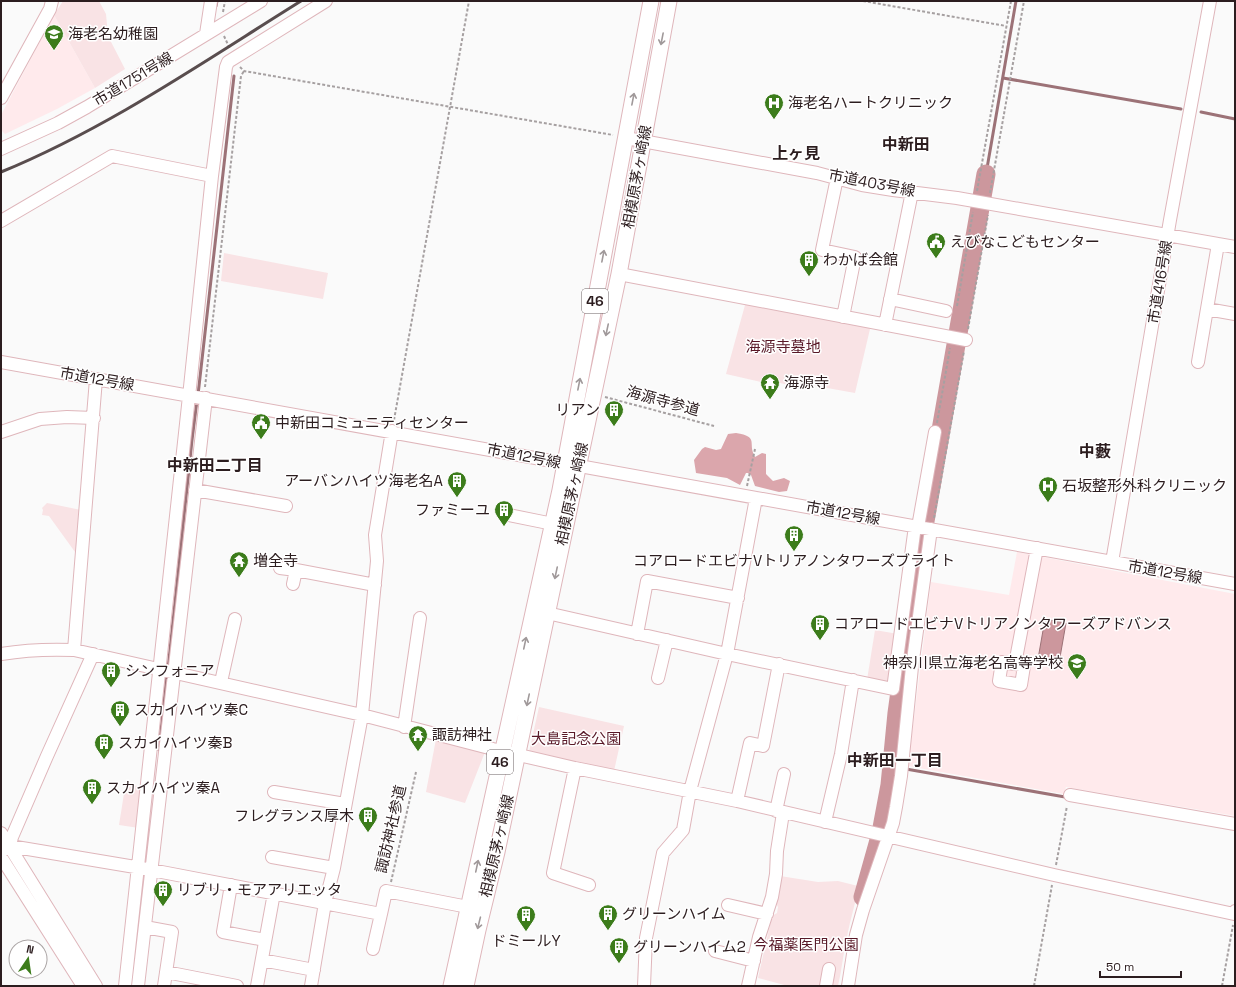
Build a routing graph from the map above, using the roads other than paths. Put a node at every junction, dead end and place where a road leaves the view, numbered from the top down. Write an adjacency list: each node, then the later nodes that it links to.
1 (52, 1): 10 (street)
2 (211, 1): 9 (street)
3 (260, 1): 9 (street, 市道1751号線)
4 (326, 1): 8 (street)
5 (651, 1): 11 (main road, 相模原茅ヶ崎線 / 46, one-way to 5)
6 (669, 1): 12 (main road, 相模原茅ヶ崎線 / 46, one-way to 12)
7 (1210, 1): 18 (street, 市道416号線)
8 (314, 5): 14 (street)
9 (206, 34): 13 (street, 市道1751号線)
10 (1, 98)
11 (626, 138): 12 (street, 市道403号線); 37 (main road, 相模原茅ヶ崎線 / 46, one-way to 11)
12 (644, 141): 15 (street, 市道403号線); 21 (main road, 相模原茅ヶ崎線 / 46)
13 (1, 149)
14 (212, 176): 17 (street); 32 (street)
15 (837, 178): 16 (street, 市道403号線); 26 (street)
16 (912, 192): 18 (street, 市道403号線); 22 (street)
17 (1, 221)
18 (1168, 234): 19 (street, 市道403号線); 45 (street, 市道416号線)
19 (1218, 244): 20 (street, 市道403号線); 23 (street)
20 (1235, 247)
21 (619, 274): 26 (street); 37 (main road, 相模原茅ヶ崎線 / 46, one-way to 37)
22 (890, 299): 24 (street); 27 (street)
23 (1207, 309): 25 (street); 30 (street)
24 (946, 310)
25 (1235, 314)
26 (843, 317): 27 (street)
27 (885, 325): 28 (street)
28 (960, 339)
29 (1, 362): 31 (street, 市道12号線)
30 (1198, 362)
31 (96, 379): 32 (street, 市道12号線); 33 (street)
32 (199, 396): 34 (street, 市道12号線); 38 (street); 63 (street)
33 (94, 418): 35 (street); 57 (street)
34 (392, 431): 37 (street, 市道12号線); 50 (street)
35 (1, 432)
36 (935, 432): 43 (street)
37 (571, 465): 39 (street, 市道12号線); 42 (main road, 相模原茅ヶ崎線 / 46); 52 (main road, 相模原茅ヶ崎線 / 46, one-way to 52)
38 (195, 490): 40 (street); 63 (street)
39 (756, 498): 43 (street, 市道12号線); 51 (street)
40 (286, 506)
41 (504, 514): 42 (street)
42 (553, 524): 69 (main road, 相模原茅ヶ崎線 / 46, one-way to 42)
43 (923, 528): 44 (street, 市道12号線); 65 (street); 81 (street)
44 (1036, 548): 45 (street, 市道12号線); 62 (street)
45 (1112, 562): 49 (street, 市道12号線)
46 (280, 568): 47 (street)
47 (296, 570): 48 (street); 50 (street)
48 (293, 584)
49 (1235, 584)
50 (375, 585): 67 (street)
51 (738, 598): 55 (street); 60 (street)
52 (547, 613): 55 (street); 69 (main road, 相模原茅ヶ崎線 / 46, one-way to 69)
53 (420, 618): 68 (street)
54 (235, 619): 66 (street)
55 (637, 634): 56 (street)
56 (667, 640): 60 (street); 64 (street)
57 (74, 650): 58 (street); 59 (street)
58 (1, 654)
59 (93, 654): 63 (street); 82 (street)
60 (727, 654): 61 (street); 72 (street)
61 (779, 664): 65 (street); 75 (street)
62 (1015, 664)
63 (167, 670): 66 (street); 85 (street)
64 (658, 678)
65 (853, 680): 78 (street)
66 (221, 682): 67 (street)
67 (362, 715): 68 (street); 76 (street)
68 (404, 726): 69 (street)
69 (510, 753): 70 (street); 91 (main road, 相模原茅ヶ崎線 / 46, one-way to 69); 113 (main road, 相模原茅ヶ崎線 / 46, one-way to 113)
70 (574, 768): 72 (street); 87 (street)
71 (784, 774): 77 (street)
72 (690, 791): 75 (street); 114 (street)
73 (274, 792): 76 (street)
74 (1070, 794): 79 (street)
75 (738, 801): 77 (street)
76 (345, 804): 84 (street)
77 (780, 812): 78 (street); 94 (street)
78 (825, 822): 81 (street)
79 (1235, 824)
80 (1, 833): 82 (street)
81 (882, 836): 92 (street); 117 (street)
82 (4, 851): 85 (street); 104 (street); 105 (street)
83 (272, 857): 84 (street)
84 (334, 868): 89 (street)
85 (145, 869): 86 (street); 95 (street); 106 (street)
86 (231, 885): 88 (street); 96 (street)
87 (589, 885)
88 (274, 893): 89 (street); 96 (street)
89 (325, 903): 93 (street); 102 (street)
90 (728, 905): 94 (street)
91 (468, 908): 93 (street); 112 (main road, 相模原茅ヶ崎線 / 46)
92 (1235, 912)
93 (381, 914): 97 (street)
94 (767, 914): 100 (street)
95 (144, 927): 103 (street); 107 (street)
96 (265, 940): 99 (street)
97 (373, 949)
98 (714, 951): 100 (street)
99 (262, 960): 102 (street); 110 (street)
100 (754, 962): 115 (street)
101 (829, 969): 116 (street)
102 (314, 970): 111 (street)
103 (166, 972): 108 (street); 109 (street)
104 (83, 986)
105 (96, 986)
106 (125, 986)
107 (138, 986)
108 (164, 986)
109 (237, 986)
110 (257, 986)
111 (311, 986)
112 (451, 986)
113 (466, 986)
114 (644, 986)
115 (748, 986)
116 (826, 986)
117 (848, 986)

